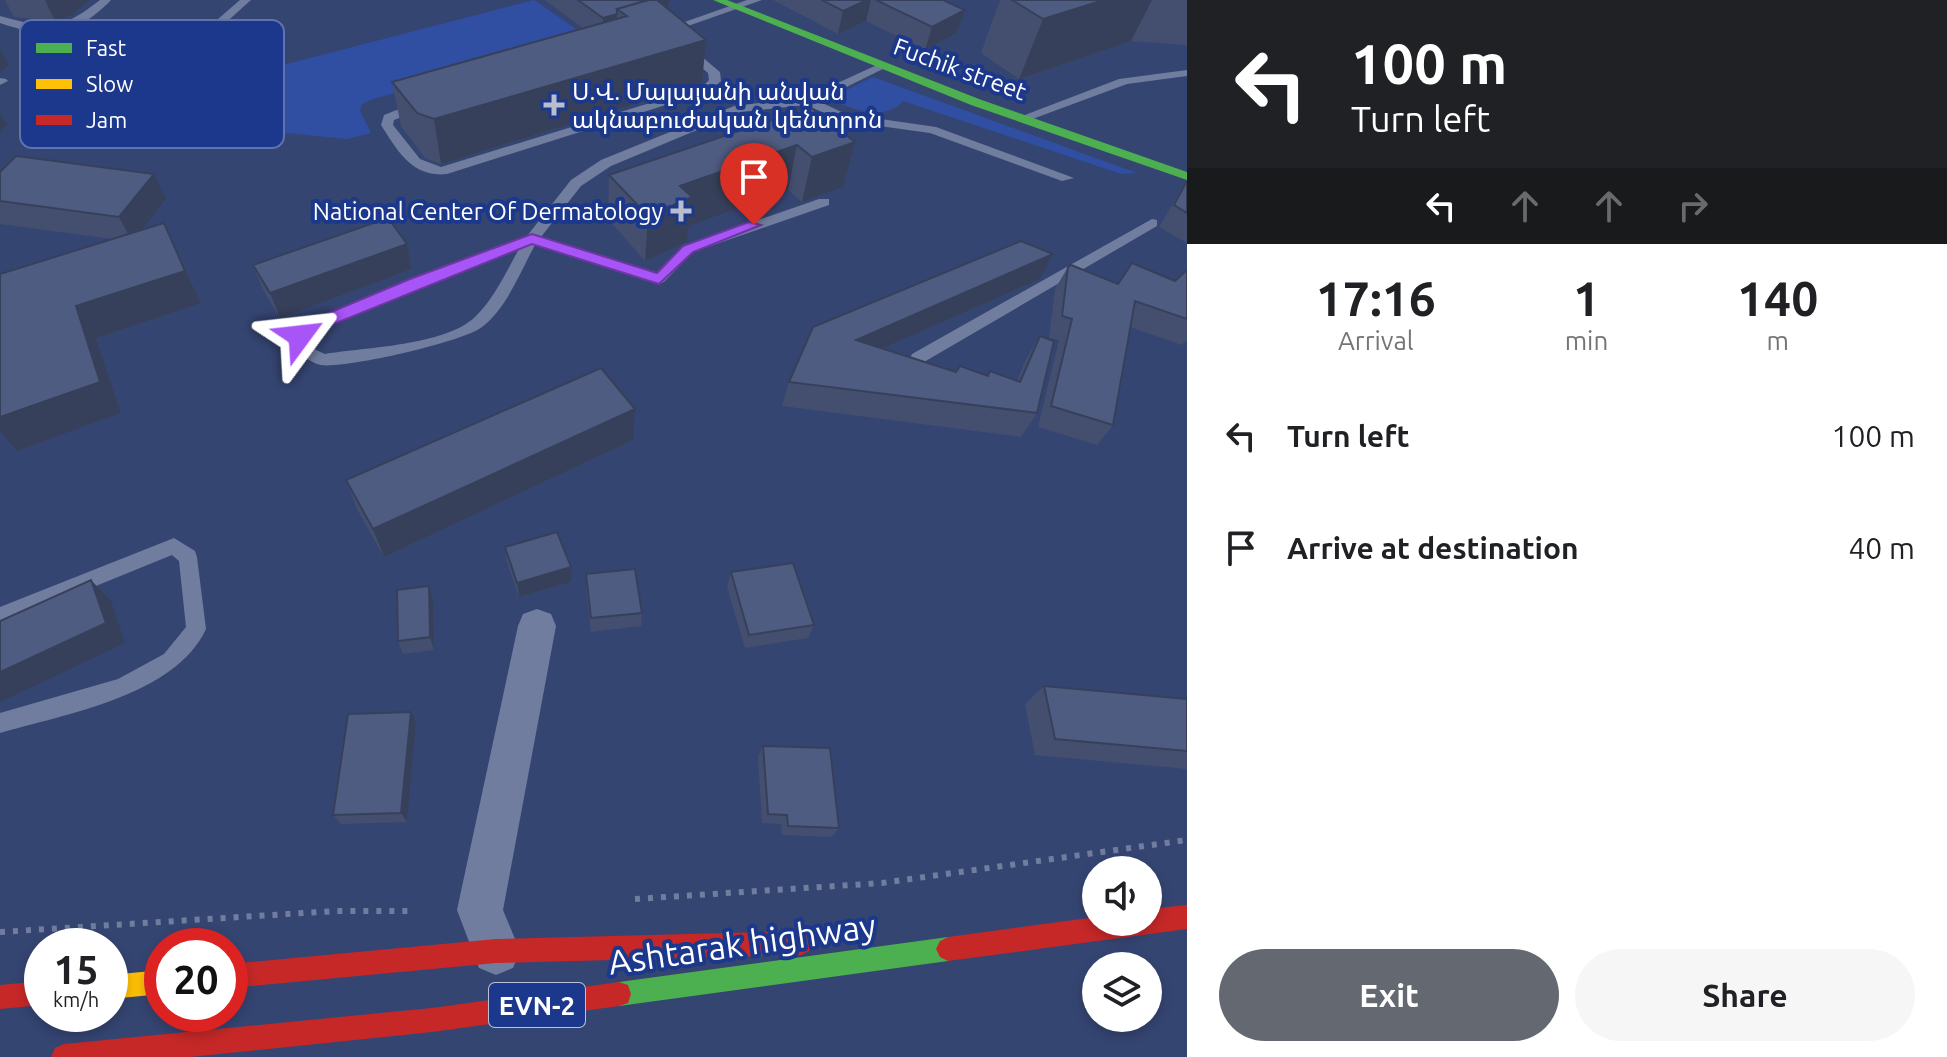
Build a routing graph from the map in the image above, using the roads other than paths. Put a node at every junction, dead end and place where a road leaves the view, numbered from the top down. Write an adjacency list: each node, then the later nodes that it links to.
1 (106, 0): 7 (lane)
2 (246, 0): 8 (lane)
3 (718, 0): 5 (main road, Fuchik street)
4 (757, 0): 5 (lane)
5 (739, 9): 10 (lane); 12 (main road, Fuchik street)
6 (0, 19): 9 (lane)
7 (82, 20)
8 (223, 20)
9 (20, 27)
10 (665, 31): 11 (lane); 15 (lane)
11 (650, 36)
12 (883, 66): 14 (lane); 16 (main road, Fuchik street)
13 (1187, 73): 16 (lane)
14 (808, 101): 18 (lane); 21 (lane)
15 (429, 102)
16 (1023, 118): 17 (main road, Fuchik street)
17 (1187, 176)
18 (1067, 178)
19 (824, 202): 21 (lane)
20 (1152, 223): 22 (lane)
21 (532, 239): 21 (lane)
22 (918, 358)
23 (0, 616): 25 (lane)
24 (537, 626): 32 (street)
25 (0, 723)
26 (1187, 917): 27 (main road, Ashtarak highway / EVN-2)
27 (1162, 920)
28 (1082, 929): 29 (main road, Ashtarak highway / EVN-2)
29 (1008, 938): 30 (main road); 36 (main road, Ashtarak highway / EVN-2)
30 (868, 941)
31 (822, 942): 32 (main road)
32 (496, 951): 33 (main road)
33 (248, 974)
34 (24, 995): 35 (main road)
35 (0, 997)
36 (64, 1057)

